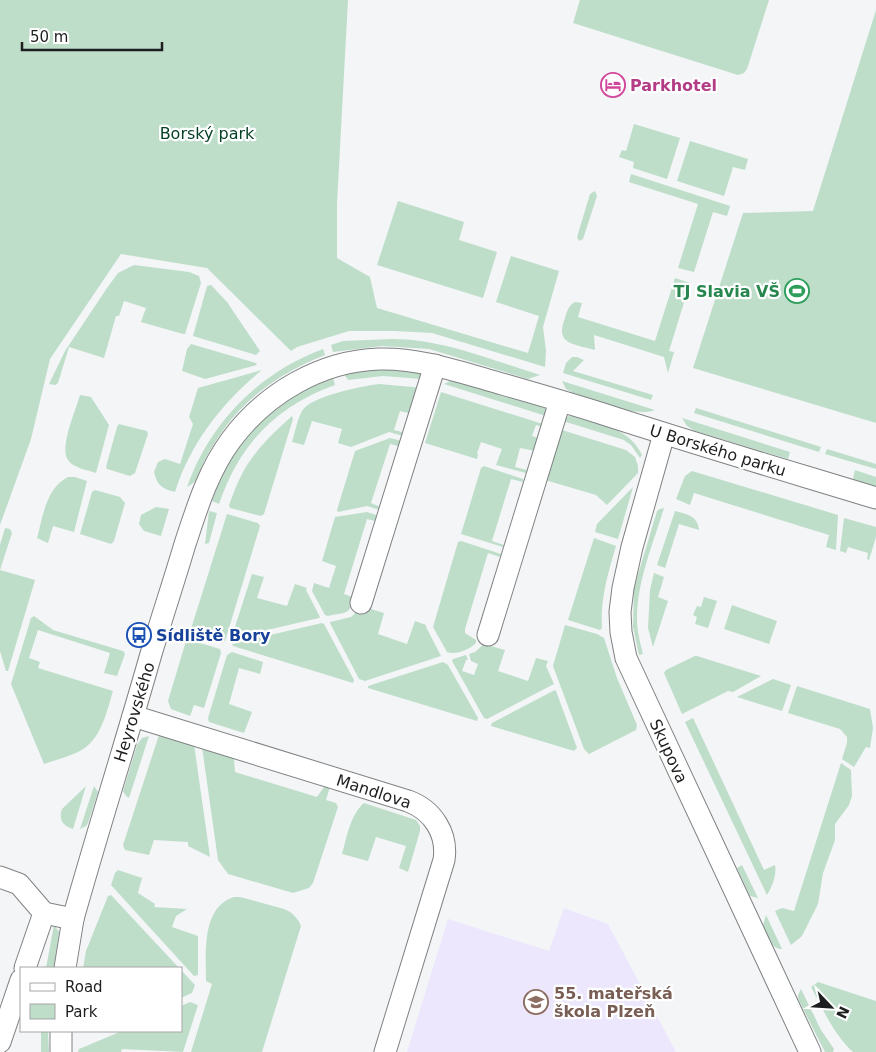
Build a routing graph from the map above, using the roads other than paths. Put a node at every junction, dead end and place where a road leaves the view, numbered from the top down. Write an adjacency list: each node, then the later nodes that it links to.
1 (435, 365): 2 (street, U Borského parku); 5 (street, U Borského parku); 6 (street)
2 (560, 401): 3 (street, U Borského parku); 7 (street)
3 (664, 434): 4 (street, U Borského parku); 19 (street, Skupova)
4 (876, 498)
5 (198, 506): 8 (street, Heyrovského)
6 (361, 603)
7 (488, 635)
8 (133, 716): 11 (street, Heyrovského); 18 (street, Mandlova)
9 (0, 877): 10 (street)
10 (44, 913): 11 (street); 12 (street)
11 (72, 919): 13 (street, Heyrovského)
12 (25, 967)
13 (65, 967)
14 (20, 983): 16 (street)
15 (61, 1032): 17 (street)
16 (0, 1042)
17 (61, 1052)
18 (385, 1052)
19 (810, 1052)

